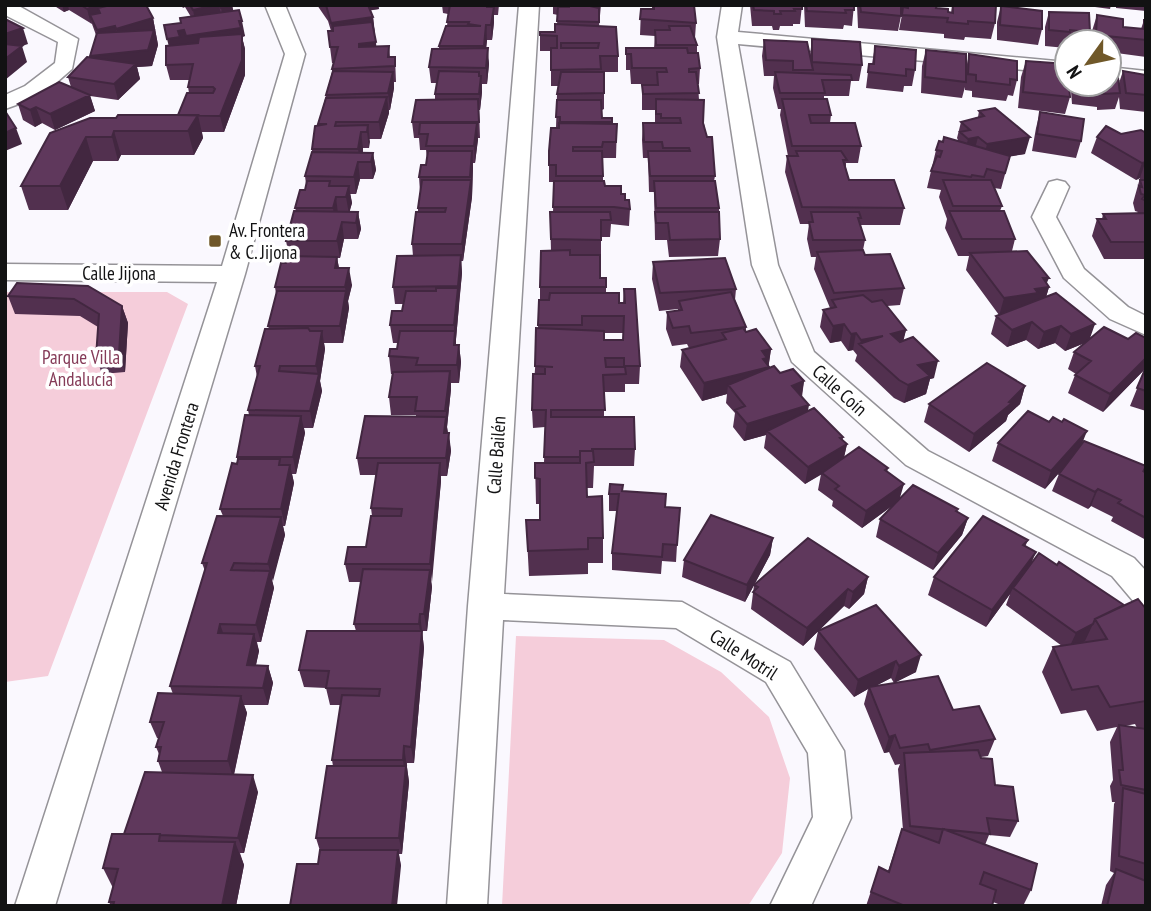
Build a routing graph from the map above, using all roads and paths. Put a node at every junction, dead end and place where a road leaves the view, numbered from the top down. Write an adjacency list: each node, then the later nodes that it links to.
1 (275, 5): 12 (street, Avenida Frontera)
2 (529, 5): 15 (street, Calle Bailén)
3 (732, 5): 5 (street, Calle Coín)
4 (5, 7): 9 (street)
5 (727, 37): 6 (street); 14 (street, Calle Coín)
6 (1053, 67)
7 (1123, 75): 8 (street)
8 (1146, 77)
9 (5, 103)
10 (1057, 187): 13 (street)
11 (5, 272): 12 (street, Calle Jijona)
12 (233, 274): 17 (street, Avenida Frontera)
13 (1146, 327)
14 (1146, 593)
15 (485, 606): 16 (street, Calle Motril); 18 (street, Calle Bailén)
16 (795, 895)
17 (35, 906)
18 (467, 906)

